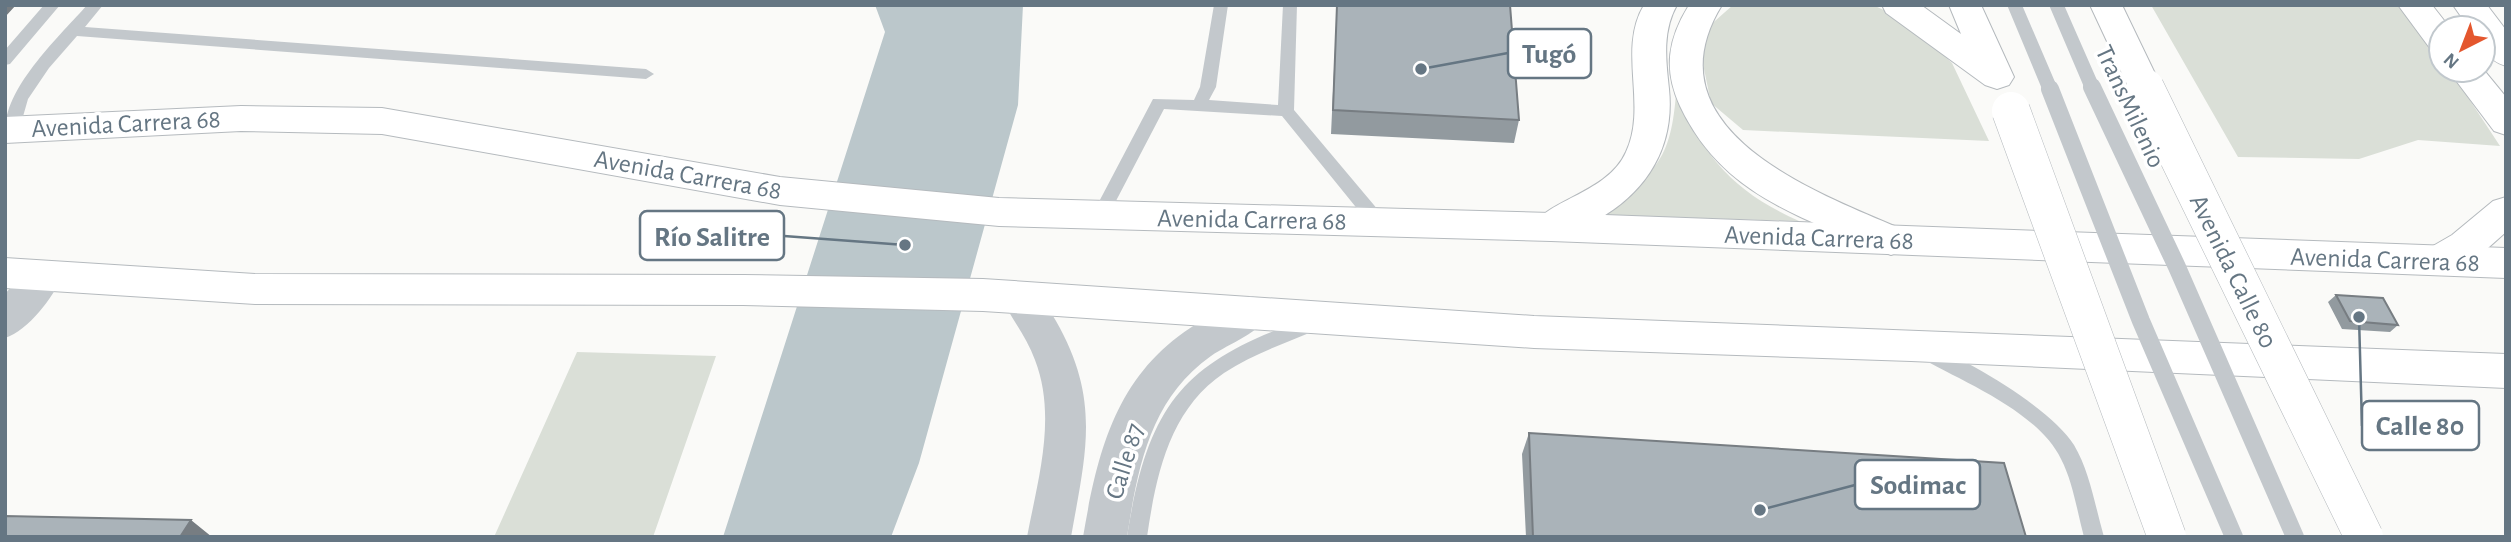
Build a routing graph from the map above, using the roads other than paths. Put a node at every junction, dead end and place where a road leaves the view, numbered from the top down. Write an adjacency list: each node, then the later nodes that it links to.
1 (53, 5): 17 (lane)
2 (96, 5): 15 (lane)
3 (1221, 5): 22 (lane)
4 (1290, 5): 21 (lane)
5 (1661, 5): 28 (main road)
6 (1706, 5): 29 (main road)
7 (1898, 5): 20 (main road)
8 (1965, 5): 20 (main road)
9 (2014, 5): 45 (lane, bridge)
10 (2056, 5): 46 (lane, TransMilenio, bridge)
11 (2106, 5): 47 (main road, Avenida Calle 80, bridge)
12 (2414, 5): 14 (main road)
13 (2469, 5): 16 (main road)
14 (2427, 21)
15 (74, 31): 18 (lane); 24 (lane)
16 (2506, 54)
17 (5, 60)
18 (646, 74)
19 (2476, 84): 23 (main road)
20 (2004, 94): 44 (main road, bridge)
21 (1287, 103): 22 (lane); 27 (lane)
22 (1199, 105): 26 (lane)
23 (2506, 122)
24 (8, 130): 26 (main road, Avenida Carrera 68)
25 (2506, 211): 30 (main road)
26 (1100, 215): 27 (main road, Avenida Carrera 68)
27 (1378, 222): 28 (main road, Avenida Carrera 68)
28 (1551, 227): 29 (main road, Avenida Carrera 68)
29 (1891, 240): 30 (main road, Avenida Carrera 68)
30 (2440, 261): 31 (main road, Avenida Carrera 68)
31 (2506, 263)
32 (5, 273): 33 (main road)
33 (44, 276): 34 (main road); 37 (street)
34 (1002, 296): 35 (main road); 40 (street)
35 (1251, 312): 36 (main road); 41 (street, Calle 87)
36 (1328, 318): 38 (main road); 42 (lane)
37 (5, 322)
38 (1910, 345): 39 (main road); 43 (lane)
39 (2506, 371)
40 (1049, 537)
41 (1105, 537)
42 (1137, 537)
43 (2094, 537)
44 (2167, 537)
45 (2234, 537)
46 (2295, 537)
47 (2364, 537)

